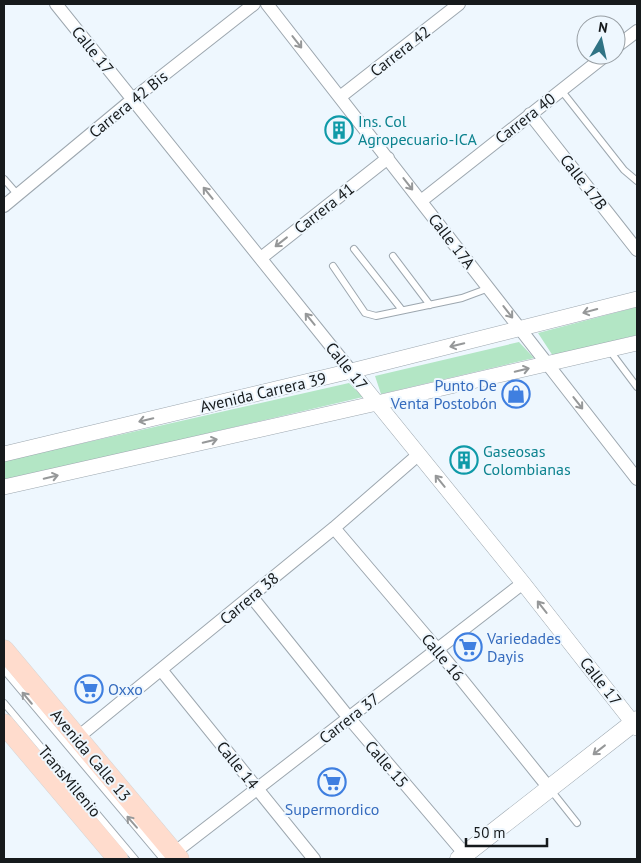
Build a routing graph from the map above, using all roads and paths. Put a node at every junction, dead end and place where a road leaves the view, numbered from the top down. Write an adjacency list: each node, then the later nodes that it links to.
1 (56, 4): 10 (street, Calle 17)
2 (254, 4): 10 (street, Carrera 42 Bis)
3 (267, 4): 9 (street, Calle 17A, one-way to 9)
4 (459, 4): 9 (street, Carrera 42)
5 (637, 31): 6 (street)
6 (626, 39)
7 (593, 65): 8 (street, Carrera 40)
8 (561, 90): 11 (street, Carrera 40); 14 (lane)
9 (340, 98): 12 (street, Calle 17A)
10 (133, 99): 15 (street, Carrera 42 Bis); 21 (street, Calle 17, one-way to 10)
11 (530, 114): 16 (street, Carrera 40); 19 (street, Calle 17B)
12 (388, 158): 16 (street, Calle 17A, one-way to 16); 21 (street, Carrera 41, one-way to 21)
13 (4, 180): 15 (lane)
14 (637, 180)
15 (18, 194): 17 (street, Carrera 42 Bis)
16 (421, 201): 23 (street, Calle 17A)
17 (4, 206)
18 (354, 249): 26 (lane)
19 (637, 250)
20 (393, 256): 25 (lane)
21 (261, 258): 31 (street, Calle 17, one-way to 21)
22 (333, 266): 26 (lane)
23 (489, 288): 25 (lane); 27 (street, Calle 17A, one-way to 27)
24 (637, 299): 27 (street, Avenida Carrera 39, one-way to 27)
25 (430, 304): 26 (lane)
26 (402, 310)
27 (521, 329): 30 (street, Calle 17A); 31 (street, Avenida Carrera 39, one-way to 31)
28 (637, 343): 29 (street)
29 (609, 350): 30 (street); 32 (lane)
30 (548, 364): 33 (street, one-way to 30); 36 (street, Calle 17A, one-way to 36)
31 (351, 371): 33 (street, Calle 17); 34 (street, Avenida Carrera 39, one-way to 34)
32 (637, 387)
33 (377, 404): 35 (street, Calle 17); 37 (street, one-way to 33)
34 (4, 454)
35 (418, 455): 38 (street, Carrera 38); 39 (street, Calle 17, one-way to 35)
36 (637, 479)
37 (4, 487)
38 (334, 528): 40 (street, Carrera 38); 42 (street, Calle 16)
39 (523, 583): 42 (street, Carrera 37); 48 (street, Calle 17, one-way to 39)
40 (251, 596): 44 (street, Carrera 38); 46 (street, Calle 15)
41 (4, 650): 49 (main road, Avenida Calle 13)
42 (437, 650): 46 (street, Carrera 37); 50 (street, Calle 16)
43 (4, 670): 53 (lane, TransMilenio, one-way to 43)
44 (162, 670): 49 (street, Carrera 38); 51 (street, Calle 14)
45 (4, 703): 56 (lane, TransMilenio)
46 (349, 718): 51 (street, Carrera 37); 54 (street, Calle 15)
47 (4, 724): 55 (main road)
48 (636, 724): 50 (main road, one-way to 50)
49 (77, 738): 53 (main road, Avenida Calle 13)
50 (549, 788): 52 (lane); 54 (main road)
51 (257, 789): 53 (street, Carrera 37); 57 (street, Calle 14)
52 (577, 823)
53 (172, 857)
54 (465, 858)
55 (118, 859)
56 (136, 859)
57 (314, 859)

